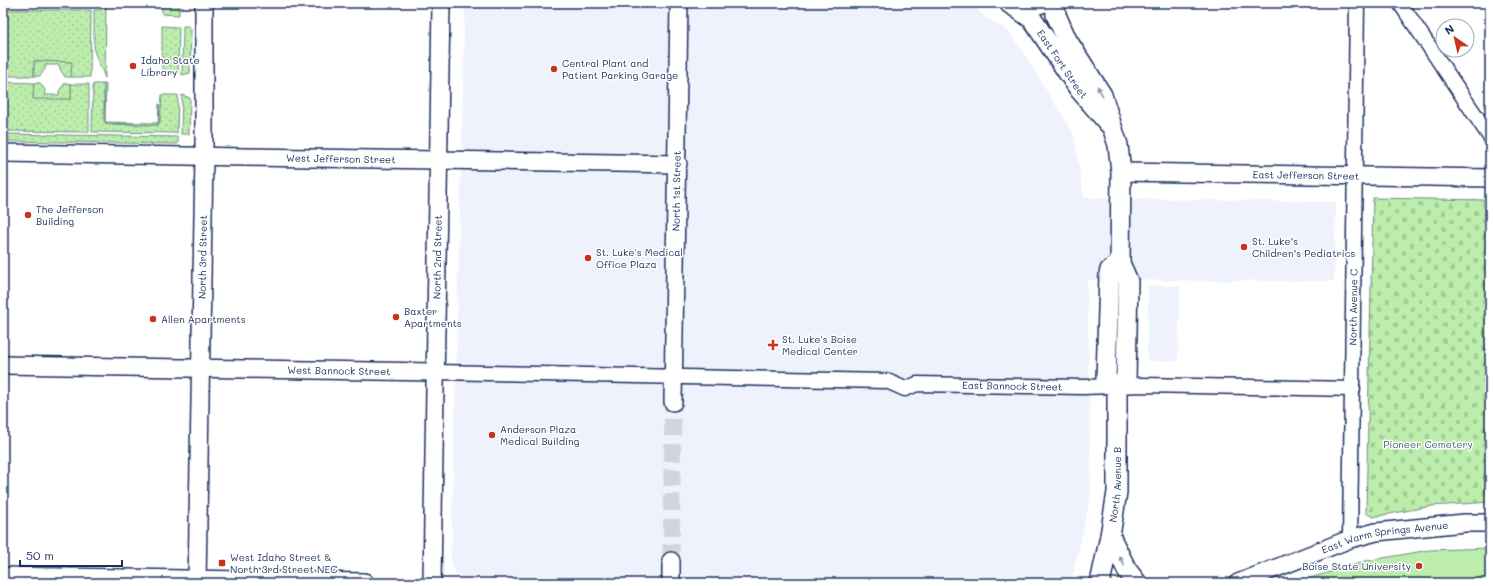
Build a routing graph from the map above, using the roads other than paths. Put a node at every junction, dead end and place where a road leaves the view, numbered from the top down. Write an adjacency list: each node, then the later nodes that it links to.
1 (204, 3): 12 (street, North 3rd Street)
2 (441, 3): 13 (street, North 2nd Street)
3 (679, 3): 14 (street, North 1st Street)
4 (1042, 3): 7 (main road)
5 (1055, 3): 9 (main road, East Fort Street, one-way to 5)
6 (1358, 3): 16 (street, North Avenue C)
7 (1010, 4): 9 (main road, East Fort Street)
8 (1408, 6): 10 (street)
9 (1112, 128): 15 (main road, East Fort Street)
10 (1490, 137)
11 (3, 153): 12 (street, West Jefferson Street)
12 (204, 156): 13 (street, West Jefferson Street); 19 (street, North 3rd Street)
13 (438, 160): 14 (street, West Jefferson Street); 20 (street, North 2nd Street)
14 (678, 164): 21 (street, North 1st Street)
15 (1121, 172): 16 (street, East Jefferson Street); 22 (main road)
16 (1355, 176): 17 (street, East Jefferson Street); 23 (street, North Avenue C)
17 (1490, 178)
18 (3, 365): 19 (street, West Bannock Street)
19 (201, 368): 20 (street, West Bannock Street); 30 (street, North 3rd Street)
20 (435, 372): 21 (street, West Bannock Street); 32 (street, North 2nd Street)
21 (674, 376): 22 (street, East Bannock Street); 24 (street, North 1st Street)
22 (1117, 386): 23 (street, East Bannock Street); 26 (main road, North Avenue B)
23 (1352, 389): 27 (street, North Avenue C)
24 (673, 402)
25 (1490, 523): 27 (street, East Warm Springs Avenue)
26 (1110, 536): 34 (main road, North Avenue B); 35 (main road, one-way to 26)
27 (1350, 539): 36 (street, East Warm Springs Avenue)
28 (671, 561): 33 (street)
29 (3, 577): 30 (main road)
30 (197, 582): 31 (main road)
31 (364, 583)
32 (432, 583)
33 (671, 583)
34 (1100, 583)
35 (1137, 583)
36 (1238, 583)

